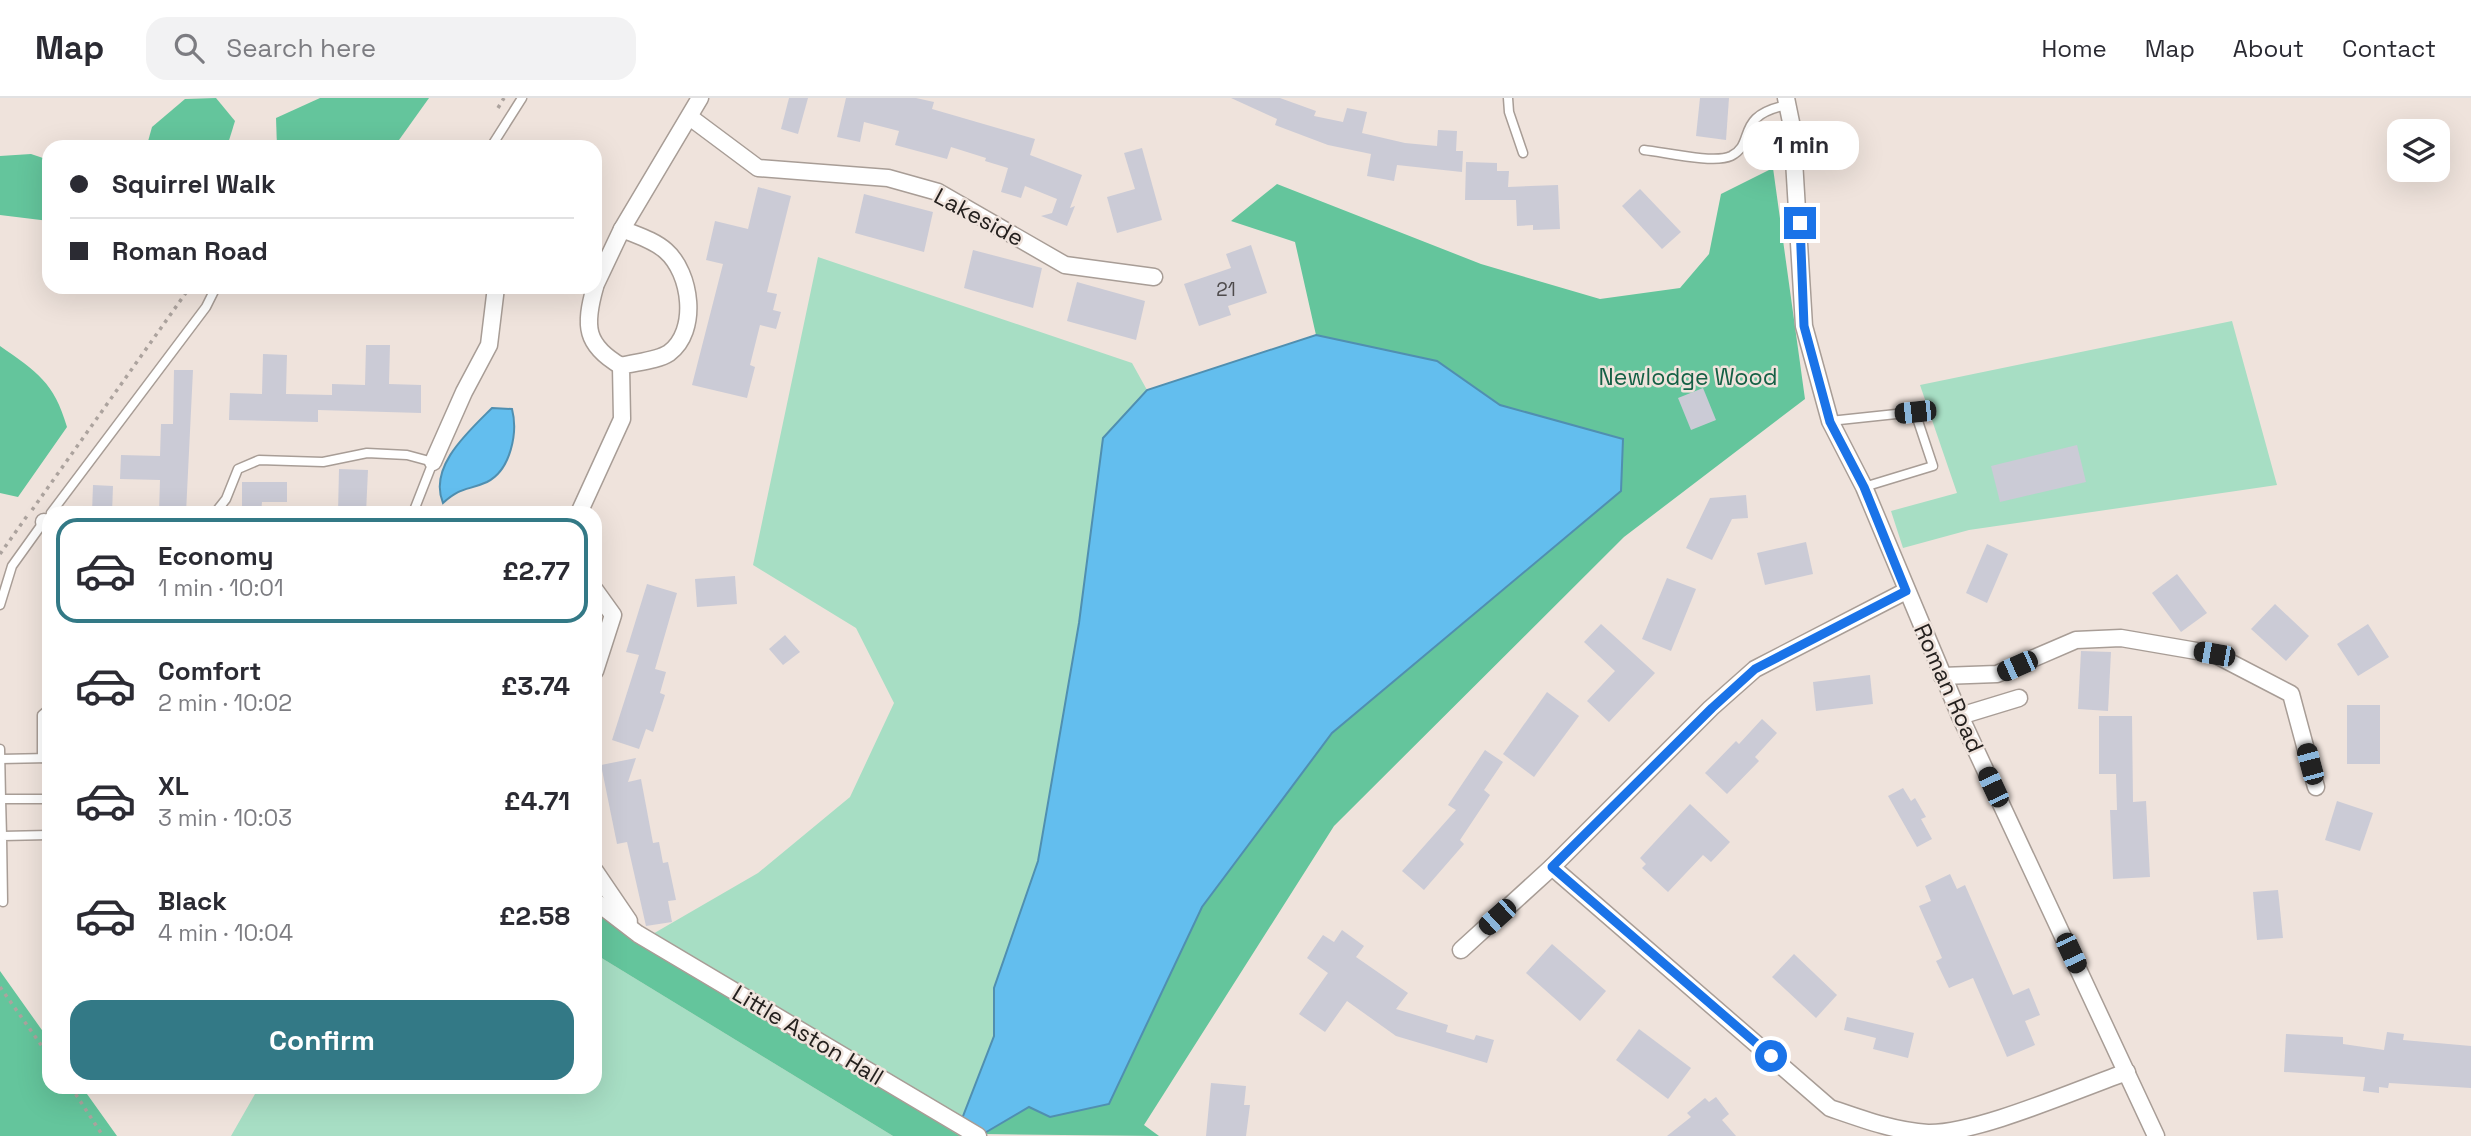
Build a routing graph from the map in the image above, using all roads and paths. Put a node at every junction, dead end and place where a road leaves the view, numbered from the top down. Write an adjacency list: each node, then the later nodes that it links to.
1 (522, 98): 6 (lane)
2 (700, 98): 5 (street)
3 (1508, 98): 8 (lane)
4 (1787, 102): 7 (lane); 17 (street, Roman Road)
5 (691, 118): 9 (street); 11 (street, Lakeside)
6 (495, 140)
7 (1644, 150)
8 (1523, 153)
9 (622, 229): 10 (street); 16 (street)
10 (602, 272)
11 (1154, 277)
12 (185, 294): 25 (path)
13 (212, 294): 20 (lane)
14 (495, 294): 18 (street)
15 (593, 294): 16 (street)
16 (621, 366): 23 (street)
17 (1830, 422): 19 (street, Roman Road); 19 (lane)
18 (433, 462): 21 (lane); 22 (lane)
19 (1864, 487): 26 (street, Roman Road)
20 (58, 506)
21 (220, 506)
22 (416, 506)
23 (582, 506)
24 (42, 527): 28 (lane)
25 (0, 554)
26 (1906, 591): 30 (street, Roman Road); 42 (street)
27 (602, 600): 29 (street)
28 (0, 605)
29 (602, 649)
30 (1942, 676): 32 (street, Roman Road); 37 (street)
31 (2019, 698): 32 (street)
32 (1959, 716): 50 (street, Roman Road)
33 (0, 749): 35 (lane)
34 (42, 758): 35 (lane)
35 (0, 759): 36 (lane)
36 (1, 770): 38 (lane)
37 (2316, 787)
38 (1, 799): 39 (lane); 41 (lane)
39 (42, 799)
40 (42, 835): 41 (lane)
41 (2, 836): 44 (lane)
42 (1552, 867): 47 (street); 50 (street)
43 (602, 881): 46 (street, Little Aston Hall)
44 (3, 902)
45 (602, 906): 46 (street, Little Aston Hall)
46 (638, 934): 53 (street, Little Aston Hall)
47 (1461, 950)
48 (0, 987): 49 (path)
49 (42, 1046)
50 (2127, 1072): 54 (street, Roman Road)
51 (76, 1094): 52 (path)
52 (103, 1136)
53 (978, 1136)
54 (2157, 1136)

